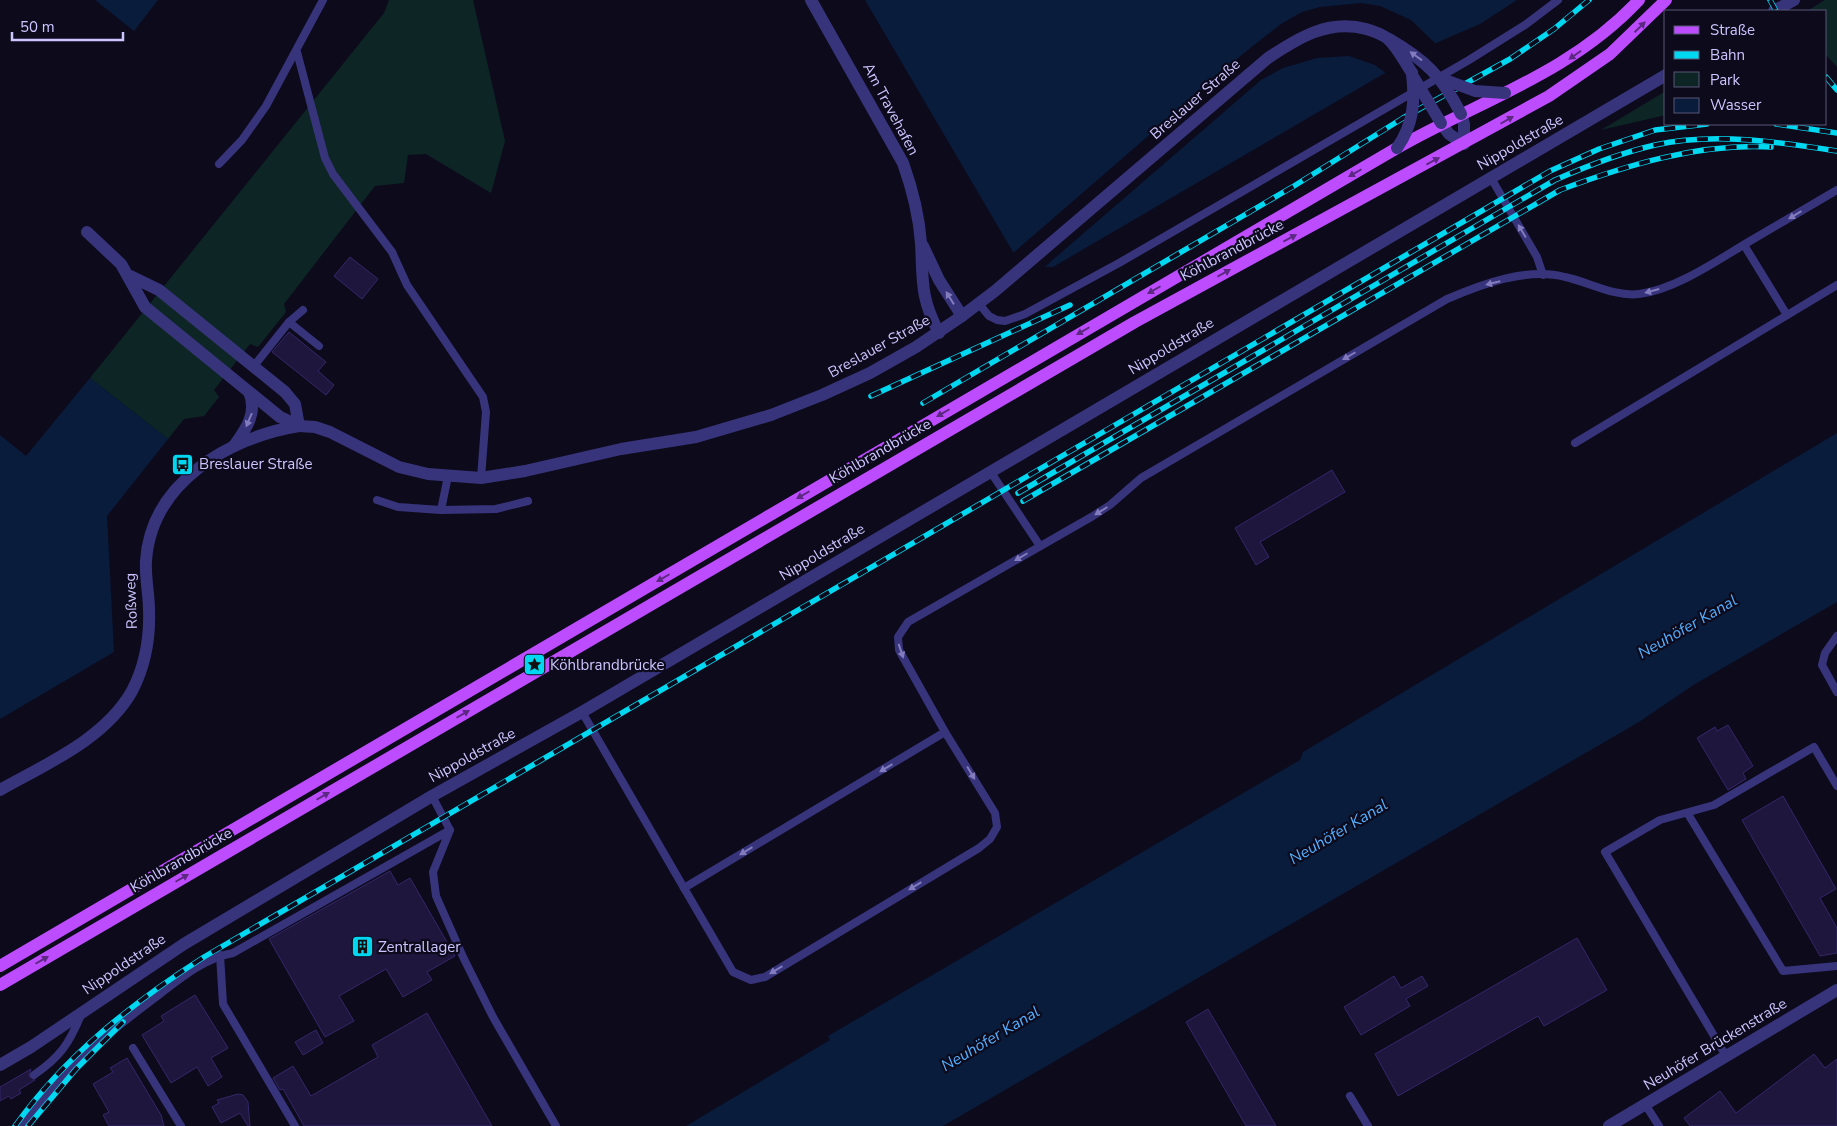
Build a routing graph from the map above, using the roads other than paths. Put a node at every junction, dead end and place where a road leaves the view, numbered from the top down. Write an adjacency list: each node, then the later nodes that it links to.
1 (323, 0): 9 (lane)
2 (811, 0): 22 (street, Am Travehafen)
3 (1558, 0): 27 (lane)
4 (1639, 0): 13 (main road, Köhlbrandbrücke, one-way to 13)
5 (1666, 0): 16 (main road, Köhlbrandbrücke, one-way to 5)
6 (1794, 0): 7 (street)
7 (1776, 10)
8 (1389, 39): 10 (street, bridge); 12 (street, Breslauer Straße, one-way to 8, bridge); 27 (street, Breslauer Straße)
9 (297, 52): 18 (lane); 41 (lane)
10 (1412, 74): 15 (street, bridge); 17 (street, bridge)
11 (1664, 76): 19 (street, Nippoldstraße)
12 (1440, 78): 13 (street, Breslauer Straße, bridge); 14 (street, Breslauer Straße, bridge)
13 (1505, 93): 14 (main road, Köhlbrandbrücke)
14 (1461, 114): 15 (main road, Köhlbrandbrücke); 16 (street, Breslauer Straße)
15 (1441, 123): 16 (street); 17 (main road, Köhlbrandbrücke)
16 (1464, 144): 59 (main road, Köhlbrandbrücke, one-way to 16)
17 (1397, 148): 57 (main road, Köhlbrandbrücke, one-way to 57)
18 (219, 164)
19 (1491, 178): 24 (lane, one-way to 19); 39 (street, Nippoldstraße)
20 (1837, 190): 23 (lane, one-way to 23)
21 (87, 232): 25 (street, Breslauer Straße)
22 (921, 242): 30 (street, Am Travehafen, one-way to 22); 32 (street, Am Travehafen)
23 (1744, 245): 24 (lane, one-way to 24); 29 (lane)
24 (1543, 275): 45 (lane, one-way to 45)
25 (130, 276): 34 (street, Breslauer Straße); 35 (street, Breslauer Straße)
26 (1837, 285): 29 (lane)
27 (979, 304): 30 (street, Breslauer Straße)
28 (303, 310): 31 (lane)
29 (1787, 315): 37 (lane)
30 (962, 316): 32 (street, Breslauer Straße)
31 (289, 322): 33 (lane); 34 (lane)
32 (939, 333): 41 (street, Breslauer Straße)
33 (319, 346)
34 (254, 366): 36 (street, Breslauer Straße)
35 (249, 392): 36 (street, Breslauer Straße); 38 (street, one-way to 38)
36 (299, 426): 38 (street, Roßweg); 40 (street, Breslauer Straße)
37 (1575, 443)
38 (234, 446): 51 (street, Roßweg)
39 (990, 472): 45 (lane); 48 (street, Nippoldstraße)
40 (448, 476): 41 (street, Breslauer Straße); 44 (lane)
41 (481, 478)
42 (377, 500): 44 (lane)
43 (528, 501): 44 (lane)
44 (441, 510)
45 (1040, 546): 49 (lane, one-way to 49)
46 (1837, 636): 47 (lane)
47 (1837, 692)
48 (582, 712): 52 (street, Nippoldstraße); 55 (lane)
49 (945, 732): 55 (lane, one-way to 55); 55 (lane, one-way to 55)
50 (1837, 786): 53 (lane)
51 (0, 790)
52 (432, 796): 54 (lane); 61 (street, Nippoldstraße)
53 (1688, 814): 58 (lane); 63 (lane)
54 (450, 830): 56 (lane); 71 (lane)
55 (684, 888)
56 (220, 955): 68 (lane); 70 (lane)
57 (0, 966)
58 (1837, 966)
59 (0, 985)
60 (1837, 990): 63 (street, Neuhöfer Brückenstraße)
61 (82, 1012): 64 (street, Nippoldstraße); 65 (lane)
62 (133, 1048): 69 (lane)
63 (1726, 1056): 67 (street, Neuhöfer Brückenstraße)
64 (0, 1065)
65 (34, 1075)
66 (1350, 1096): 72 (lane)
67 (1645, 1104): 73 (street, Neuhöfer Brückenstraße); 74 (lane)
68 (22, 1126)
69 (181, 1126)
70 (295, 1126)
71 (556, 1126)
72 (1368, 1126)
73 (1609, 1126)
74 (1659, 1126)

